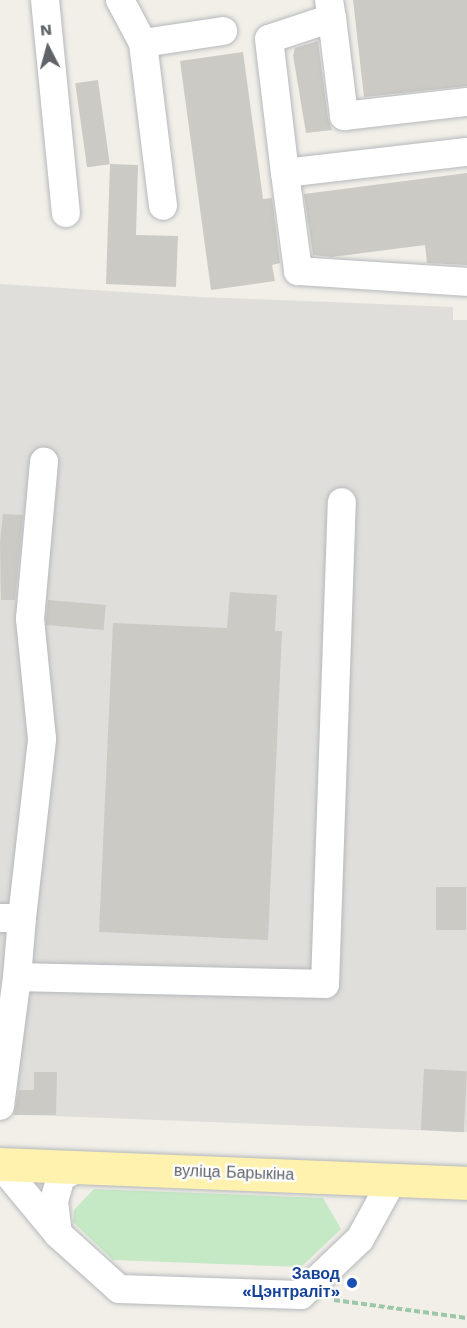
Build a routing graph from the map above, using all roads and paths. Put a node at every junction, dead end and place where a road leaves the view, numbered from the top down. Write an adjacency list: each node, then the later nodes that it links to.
1 (45, 0): 10 (lane)
2 (120, 0): 5 (lane)
3 (331, 9): 6 (lane); 8 (lane)
4 (223, 31): 5 (lane)
5 (144, 43): 9 (lane)
6 (467, 102)
7 (467, 152): 8 (lane)
8 (285, 173): 11 (lane)
9 (163, 206)
10 (66, 213)
11 (467, 282)
12 (44, 462): 14 (lane)
13 (342, 502): 15 (lane)
14 (11, 918): 15 (lane)
15 (18, 976): 16 (lane)
16 (0, 1106)
17 (0, 1164): 18 (main road, вуліца Барыкіна); 21 (lane)
18 (80, 1167): 19 (main road, вуліца Барыкіна); 21 (lane)
19 (393, 1179): 20 (main road, вуліца Барыкіна); 22 (lane)
20 (467, 1183)
21 (58, 1234): 22 (lane)
22 (301, 1295): 23 (path)
23 (467, 1318)

